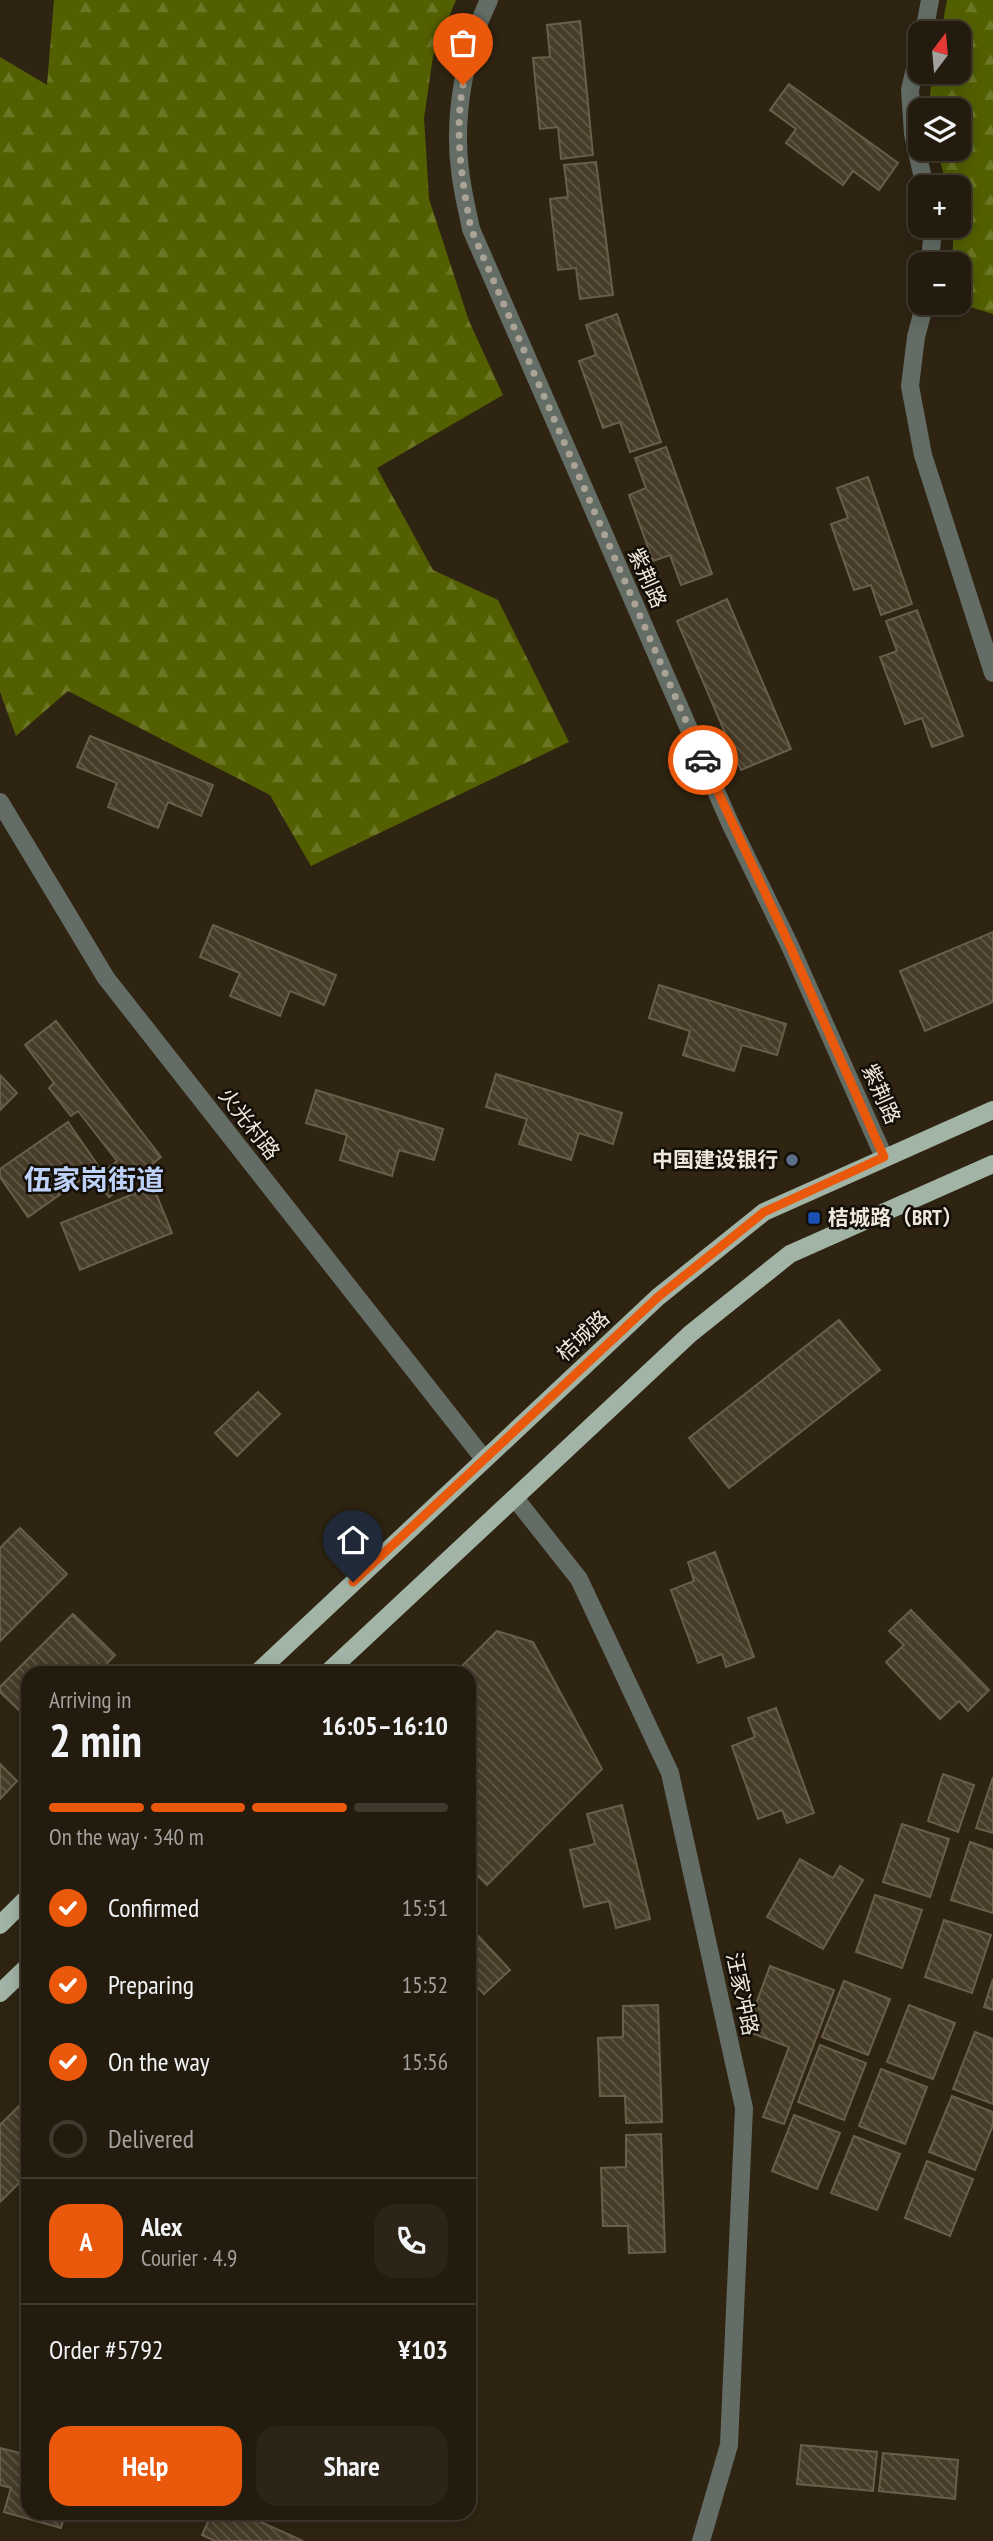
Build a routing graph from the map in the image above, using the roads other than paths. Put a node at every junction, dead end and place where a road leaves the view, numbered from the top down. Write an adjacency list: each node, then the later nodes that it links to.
1 (489, 0): 10 (street, 紫荆路)
2 (930, 0): 3 (street)
3 (926, 21)
4 (911, 84): 5 (street)
5 (922, 175)
6 (922, 315): 7 (street)
7 (993, 673)
8 (0, 802): 12 (street, 火光村路)
9 (993, 1110): 10 (main road, 桔城路)
10 (884, 1157): 12 (main road, 桔城路)
11 (993, 1164): 13 (main road)
12 (484, 1459): 14 (main road, 桔城路)
13 (515, 1497): 15 (main road); 20 (street, 汪家冲路)
14 (264, 1666)
15 (334, 1666)
16 (21, 1904): 17 (main road)
17 (0, 1924)
18 (21, 1973): 19 (main road)
19 (0, 1993)
20 (701, 2541)

